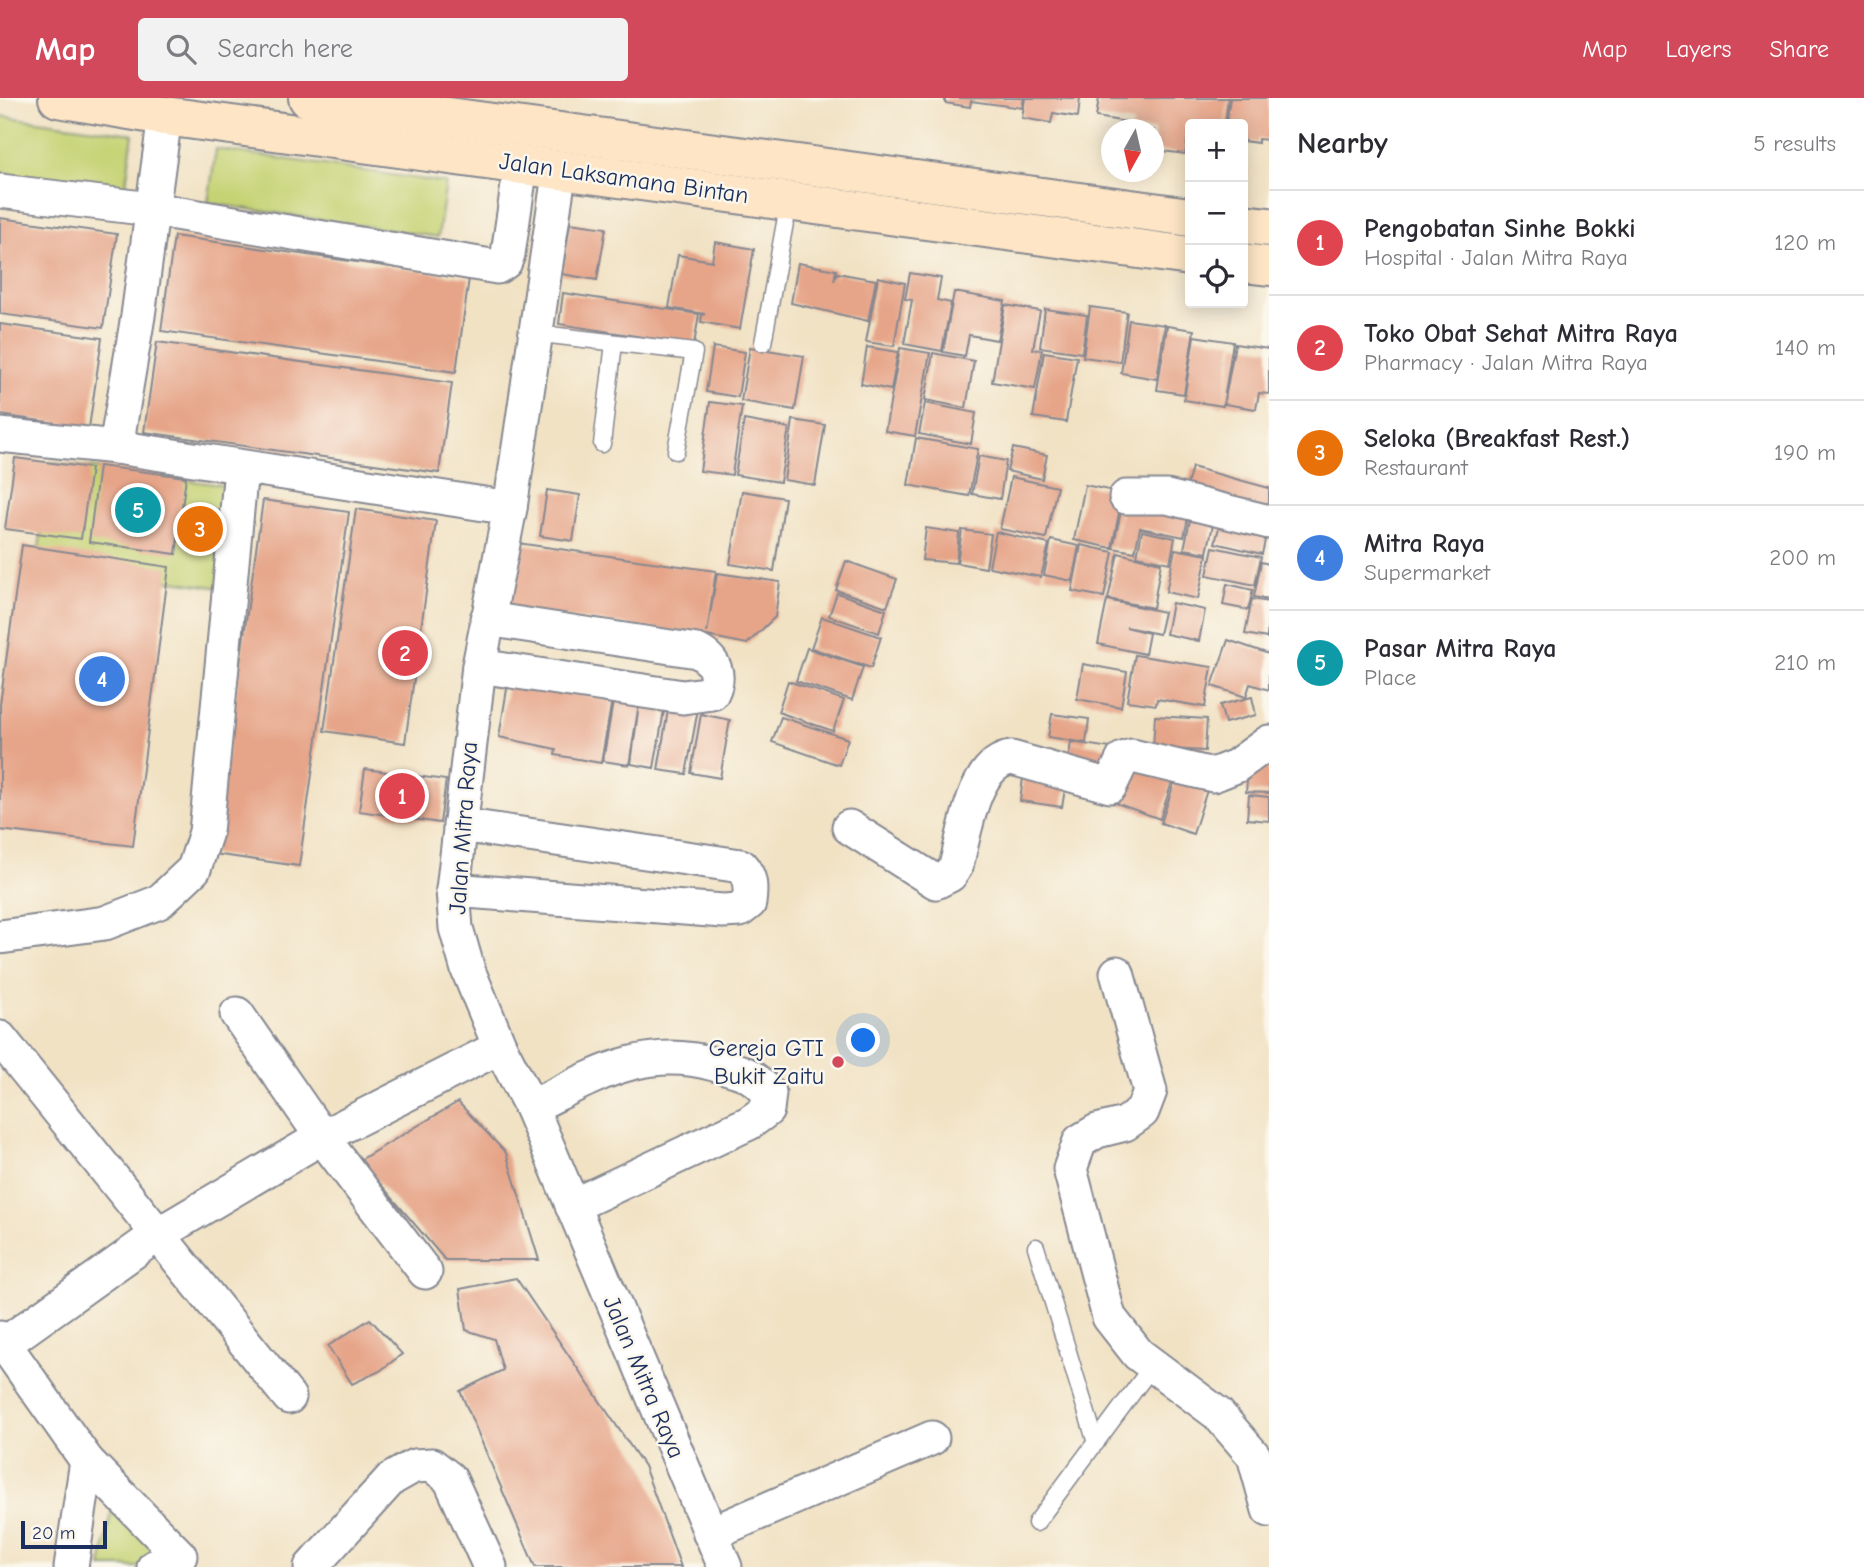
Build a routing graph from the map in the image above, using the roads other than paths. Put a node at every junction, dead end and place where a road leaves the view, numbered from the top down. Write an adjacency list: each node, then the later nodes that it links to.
1 (58, 98): 3 (main road, Jalan Laksamana Bintan)
2 (308, 98): 6 (main road, Jalan Laksamana Bintan)
3 (164, 116): 4 (main road, Jalan Laksamana Bintan); 8 (street)
4 (521, 164): 5 (main road, Jalan Laksamana Bintan); 8 (street)
5 (560, 168): 6 (main road, Jalan Laksamana Bintan); 15 (street, Jalan Mitra Raya)
6 (792, 182): 9 (main road, Jalan Laksamana Bintan); 12 (main road, Jalan Laksamana Bintan); 17 (lane)
7 (0, 191): 8 (street)
8 (150, 209): 20 (street)
9 (1185, 216)
10 (1248, 224): 11 (main road)
11 (1269, 227)
12 (1185, 255)
13 (1248, 264): 14 (main road)
14 (1269, 267)
15 (533, 333): 16 (lane); 24 (street, Jalan Mitra Raya)
16 (614, 343): 19 (lane); 21 (lane)
17 (763, 343)
18 (0, 435): 20 (street)
19 (602, 444)
20 (116, 447): 22 (street)
21 (676, 451)
22 (241, 469): 24 (street); 32 (street)
23 (1126, 497): 25 (street)
24 (510, 508): 26 (street, Jalan Mitra Raya)
25 (1269, 522)
26 (487, 619): 27 (street, Jalan Mitra Raya); 27 (street)
27 (479, 666): 29 (street, Jalan Mitra Raya)
28 (1269, 742): 30 (street)
29 (460, 825): 31 (street, Jalan Mitra Raya); 31 (street)
30 (849, 827)
31 (453, 890): 36 (street, Jalan Mitra Raya)
32 (0, 937)
33 (1117, 973): 44 (street)
34 (237, 1014): 38 (street)
35 (0, 1038): 40 (street)
36 (500, 1047): 37 (street, Jalan Mitra Raya); 38 (street)
37 (531, 1107): 39 (street, Jalan Mitra Raya); 39 (street)
38 (322, 1137): 40 (street); 42 (street)
39 (572, 1206): 51 (street, Jalan Mitra Raya)
40 (157, 1235): 43 (street); 45 (street)
41 (1036, 1247): 47 (lane)
42 (425, 1272)
43 (1, 1342): 48 (street)
44 (1153, 1365): 47 (lane); 49 (street)
45 (289, 1396)
46 (932, 1438): 51 (street)
47 (1096, 1443): 50 (lane)
48 (87, 1461): 52 (street); 53 (street)
49 (1269, 1510)
50 (1036, 1523)
51 (710, 1534): 56 (street, Jalan Mitra Raya)
52 (71, 1567)
53 (154, 1567)
54 (311, 1567): 55 (street)
55 (490, 1567)
56 (725, 1567)

